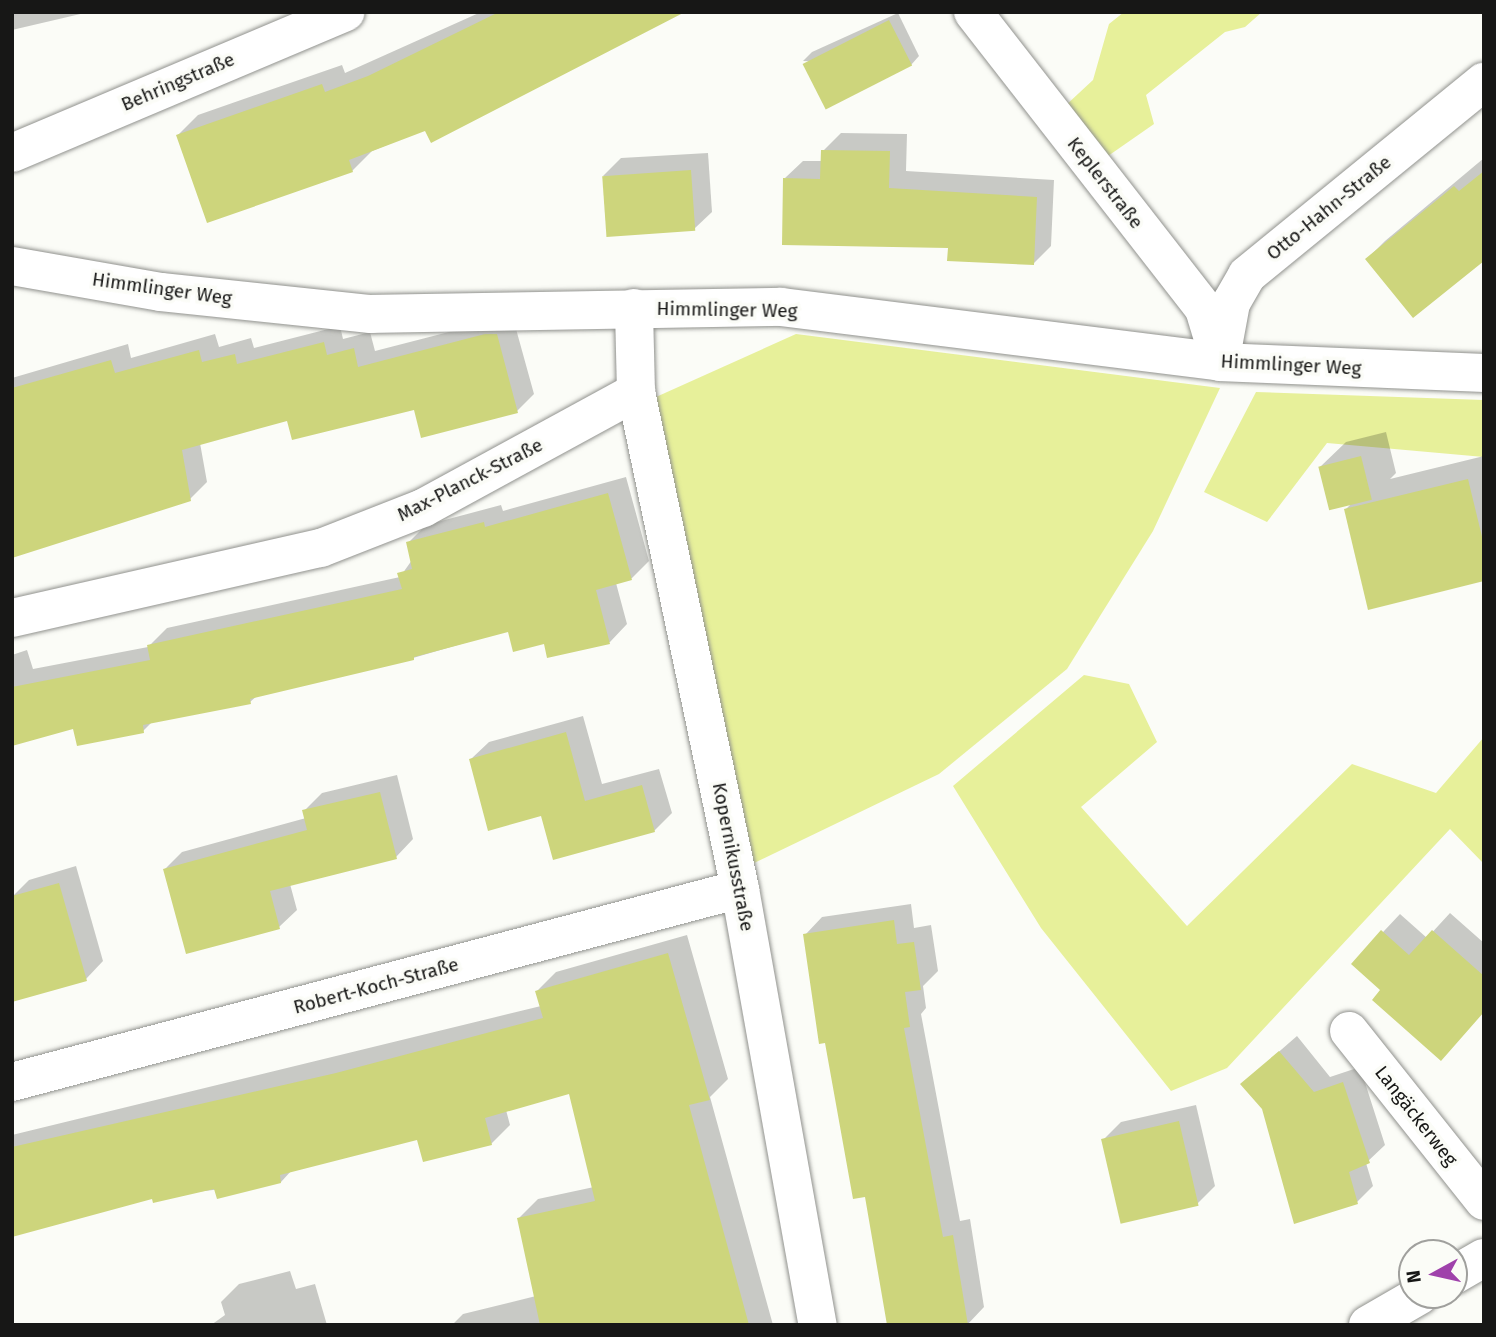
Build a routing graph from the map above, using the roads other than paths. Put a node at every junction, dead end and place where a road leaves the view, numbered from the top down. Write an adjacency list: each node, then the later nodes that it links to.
1 (345, 12): 4 (street, Behringstraße)
2 (973, 12): 7 (street, Keplerstraße)
3 (1484, 82): 7 (street, Otto-Hahn-Straße)
4 (12, 153)
5 (17, 259): 6 (street, Himmlinger Weg)
6 (634, 309): 7 (street, Himmlinger Weg); 9 (street)
7 (1220, 362): 8 (street, Himmlinger Weg)
8 (1484, 373)
9 (636, 392): 10 (street, Max-Planck-Straße); 11 (street, Kopernikusstraße)
10 (12, 618)
11 (740, 890): 13 (street, Robert-Koch-Straße); 18 (street, Kopernikusstraße)
12 (1349, 1031): 14 (street, Langäckerweg)
13 (12, 1082)
14 (1484, 1200)
15 (1484, 1258): 16 (street)
16 (1468, 1267)
17 (1398, 1308): 19 (street)
18 (818, 1325)
19 (1368, 1325)

